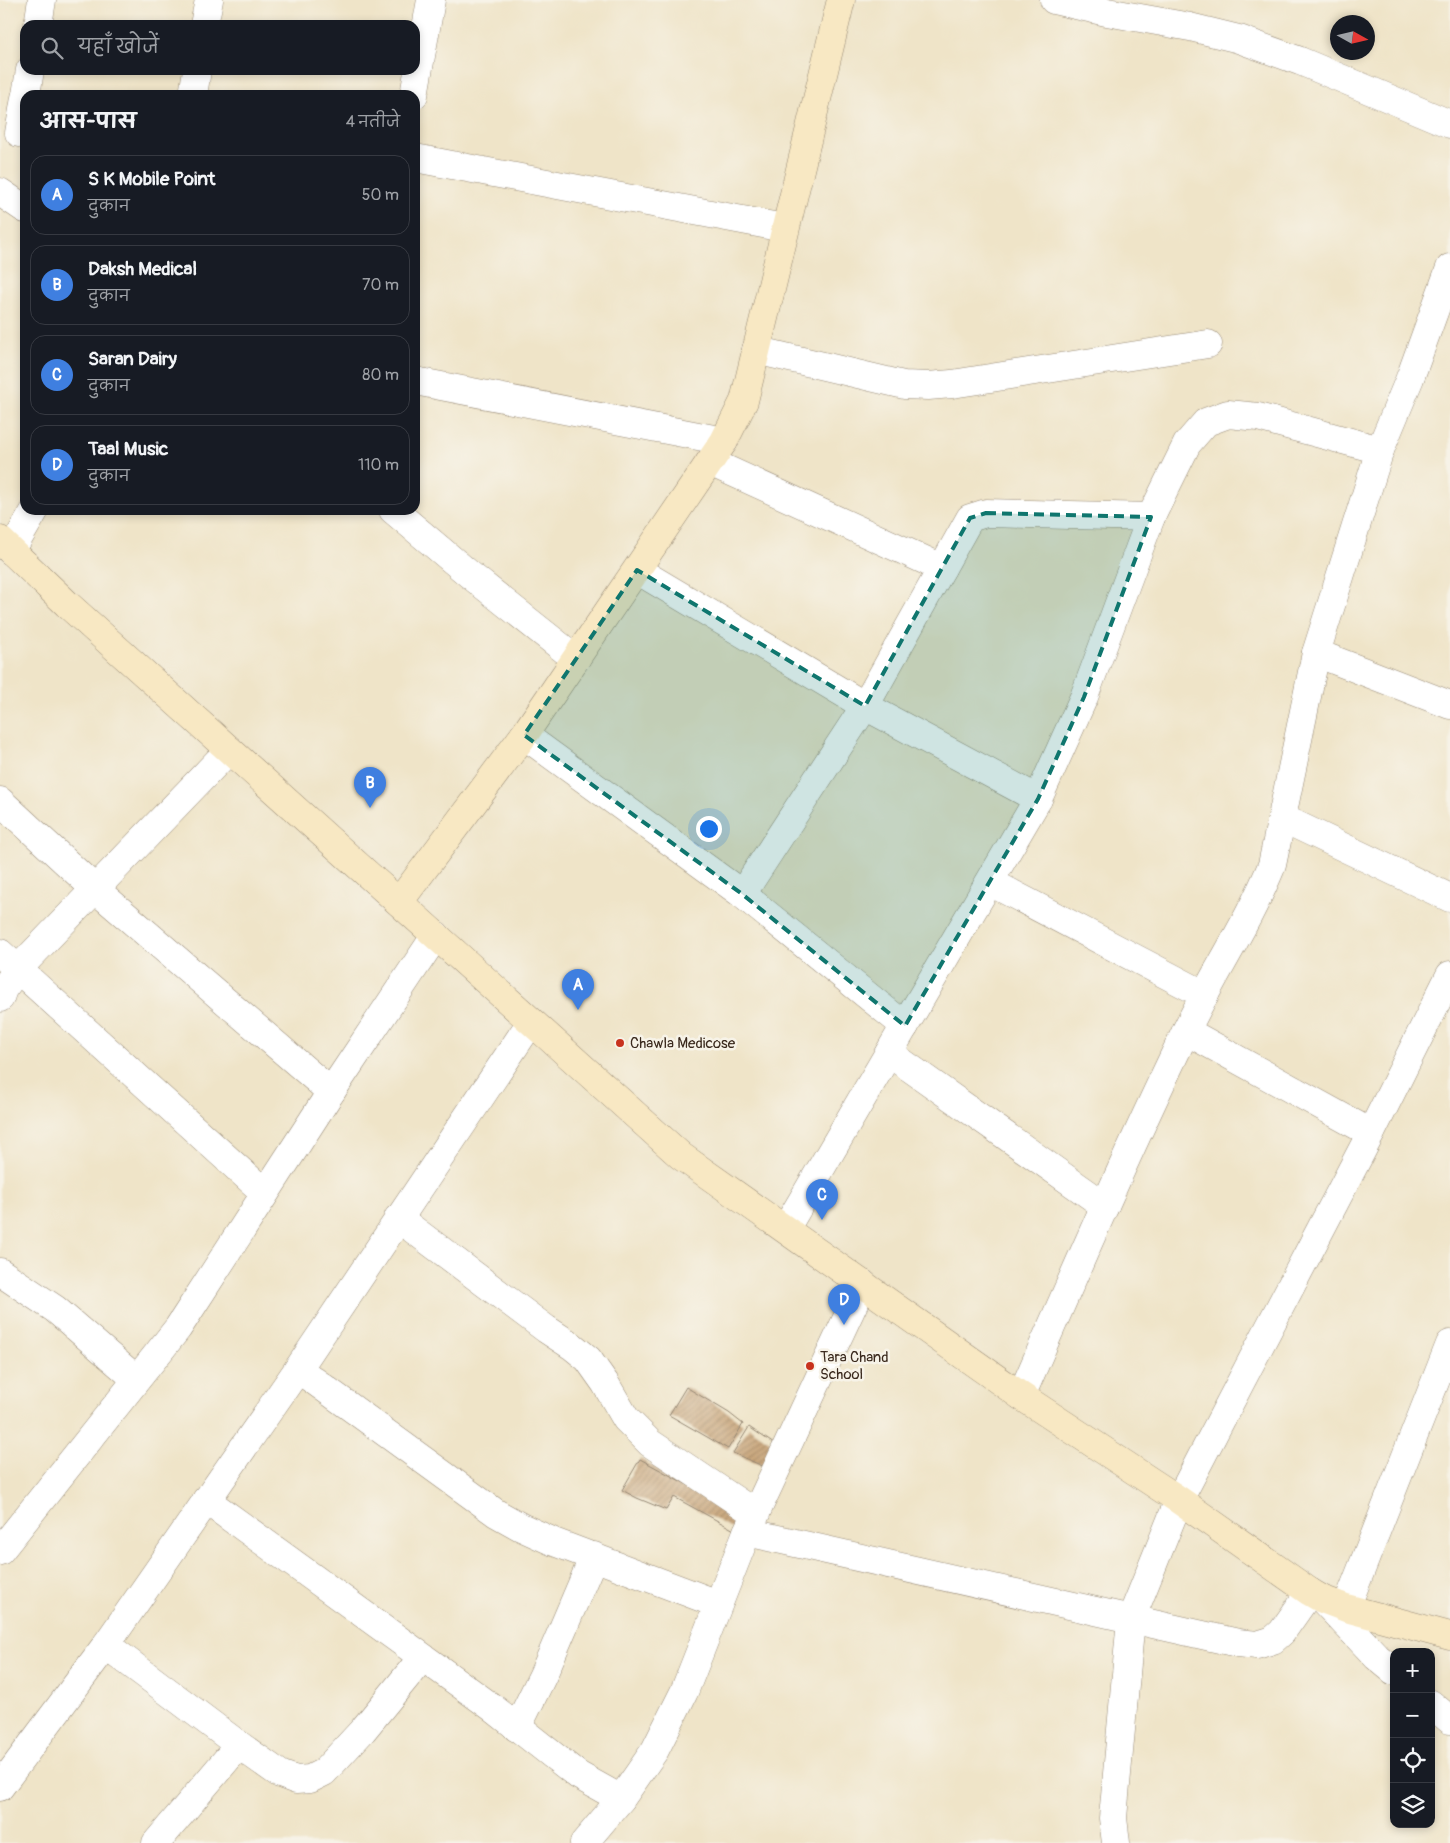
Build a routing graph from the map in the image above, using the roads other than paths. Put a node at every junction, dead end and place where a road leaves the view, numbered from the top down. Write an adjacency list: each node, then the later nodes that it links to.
1 (42, 0): 6 (street)
2 (208, 0): 7 (street)
3 (431, 0): 8 (street)
4 (839, 0): 21 (main road)
5 (1054, 0): 16 (street)
6 (39, 20)
7 (205, 20)
8 (420, 61)
9 (29, 75): 12 (street)
10 (196, 75): 13 (street)
11 (418, 75): 14 (street)
12 (26, 90)
13 (194, 90)
14 (415, 90)
15 (20, 114): 17 (street)
16 (1450, 124)
17 (15, 132)
18 (420, 159): 21 (street)
19 (0, 192): 20 (street)
20 (20, 206)
21 (784, 228): 24 (main road)
22 (1448, 282): 26 (street)
23 (1208, 344): 24 (street)
24 (756, 350): 27 (main road)
25 (420, 382): 27 (street)
26 (1380, 450): 30 (street); 34 (street)
27 (717, 452): 32 (street); 33 (main road)
28 (31, 515): 31 (street)
29 (399, 515): 35 (street)
30 (1151, 517): 32 (street); 40 (street)
31 (6, 545): 39 (main road)
32 (942, 568): 36 (street)
33 (636, 570): 35 (main road); 36 (street)
34 (1316, 653): 37 (street); 42 (street)
35 (576, 659): 38 (main road)
36 (865, 706): 40 (street); 45 (street)
37 (1450, 706)
38 (524, 735): 45 (street); 47 (main road)
39 (230, 750): 44 (street); 47 (main road)
40 (1038, 799): 43 (street)
41 (0, 801): 44 (street)
42 (1282, 818): 46 (street); 51 (street)
43 (990, 882): 51 (street); 54 (street)
44 (95, 889): 49 (street); 57 (street)
45 (742, 894): 54 (street)
46 (1450, 898)
47 (398, 902): 48 (main road)
48 (436, 935): 53 (main road); 57 (street)
49 (9, 961): 52 (street); 59 (street)
50 (1450, 975): 58 (street)
51 (1205, 995): 55 (street)
52 (0, 998)
53 (531, 1022): 61 (street); 62 (main road)
54 (904, 1026): 56 (street)
55 (1186, 1031): 58 (street); 60 (street)
56 (889, 1053): 60 (street); 62 (street)
57 (332, 1092): 59 (street)
58 (1371, 1133): 70 (street)
59 (266, 1192): 67 (street)
60 (1105, 1206): 68 (street)
61 (398, 1218): 66 (street); 71 (street)
62 (786, 1228): 64 (main road)
63 (0, 1272): 67 (street)
64 (863, 1284): 68 (main road); 71 (street)
65 (1450, 1344): 74 (street)
66 (298, 1368): 69 (street); 73 (street)
67 (136, 1379): 72 (street)
68 (1021, 1396): 70 (main road)
69 (206, 1500): 78 (street); 79 (street)
70 (1179, 1500): 74 (main road); 76 (street)
71 (752, 1523): 75 (street); 76 (street)
72 (0, 1551)
73 (594, 1556): 75 (street); 83 (street)
74 (1326, 1600): 76 (street); 77 (main road); 80 (street)
75 (718, 1604): 86 (street)
76 (1131, 1619): 89 (street)
77 (1450, 1636)
78 (106, 1644): 84 (street); 85 (street)
79 (422, 1658): 83 (street); 84 (street)
80 (1390, 1668)
81 (1435, 1707): 82 (street)
82 (1450, 1720)
83 (518, 1728): 86 (street)
84 (239, 1745): 87 (street)
85 (0, 1788)
86 (622, 1799): 88 (street)
87 (156, 1843)
88 (584, 1843)
89 (1116, 1843)

